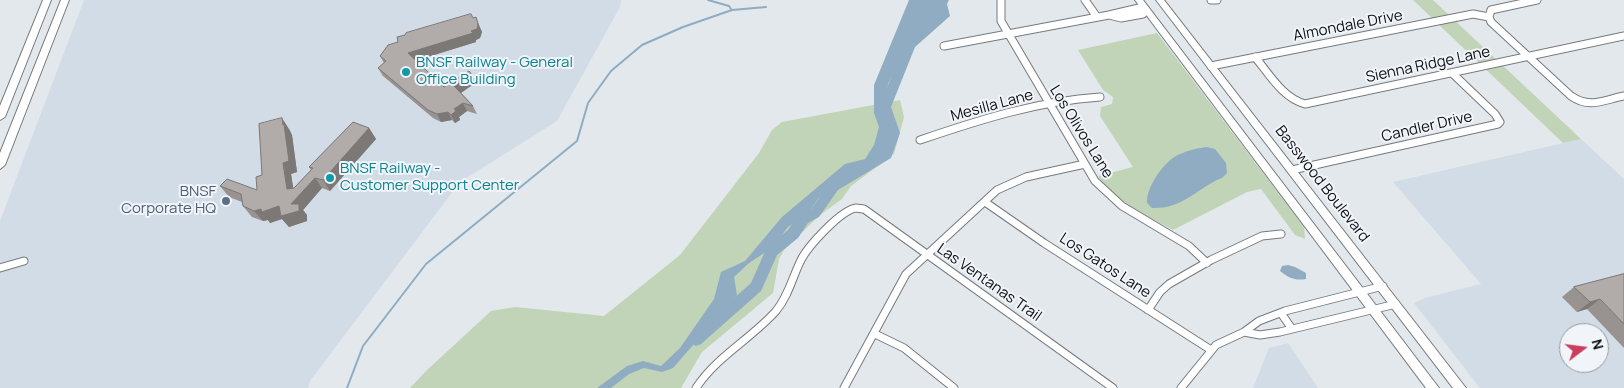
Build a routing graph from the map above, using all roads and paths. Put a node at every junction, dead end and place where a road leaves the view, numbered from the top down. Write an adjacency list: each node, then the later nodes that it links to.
1 (47, 0): 25 (main road)
2 (65, 0): 24 (main road)
3 (1001, 0): 13 (street, Los Olivos Lane)
4 (1085, 0): 11 (street)
5 (1139, 0): 10 (main road)
6 (1160, 0): 18 (main road, Basswood Boulevard)
7 (1211, 0): 8 (street)
8 (1217, 0)
9 (1537, 0): 12 (street)
10 (1146, 10): 11 (street); 19 (main road)
11 (1097, 17): 13 (street)
12 (1489, 17): 16 (street, Almondale Drive); 17 (street)
13 (1008, 34): 15 (street); 23 (street, Los Olivos Lane)
14 (1624, 36): 17 (street, Sienna Ridge Lane)
15 (944, 46)
16 (1255, 57): 18 (street, Almondale Drive); 20 (street, Sienna Ridge Lane)
17 (1528, 57): 20 (street, Sienna Ridge Lane); 21 (street)
18 (1211, 66): 19 (main road); 29 (main road, Basswood Boulevard)
19 (1192, 70): 37 (main road)
20 (1452, 73): 29 (street, Candler Drive)
21 (1624, 96)
22 (1100, 97): 23 (street, Mesilla Lane)
23 (1048, 104): 26 (street, Mesilla Lane); 27 (street, Los Olivos Lane)
24 (22, 108): 25 (main road); 28 (main road)
25 (1, 114)
26 (920, 140)
27 (1085, 164): 30 (street); 34 (street, Los Olivos Lane)
28 (0, 165)
29 (1292, 170): 36 (main road, Basswood Boulevard)
30 (985, 202): 32 (street); 40 (street, Los Gatos Lane)
31 (1281, 234): 34 (street)
32 (926, 255): 45 (street); 48 (street, Las Ventanas Trail); 51 (street, Las Ventanas Trail)
33 (24, 261): 35 (street)
34 (1207, 263): 40 (street)
35 (0, 268)
36 (1383, 286): 37 (street); 38 (main road, Basswood Boulevard)
37 (1361, 292): 39 (main road); 41 (street)
38 (1396, 304): 39 (street); 54 (main road, Basswood Boulevard)
39 (1374, 308): 43 (street); 53 (main road)
40 (1148, 310): 47 (street, Los Gatos Lane)
41 (1280, 313): 42 (street); 43 (street)
42 (1258, 322): 44 (street); 46 (street)
43 (1292, 328): 46 (street)
44 (1244, 332): 46 (street); 47 (street)
45 (875, 334): 49 (street); 50 (street)
46 (1267, 334)
47 (1212, 350): 52 (street)
48 (696, 388)
49 (844, 388)
50 (954, 388)
51 (1114, 388)
52 (1181, 388)
53 (1433, 388)
54 (1460, 388)

